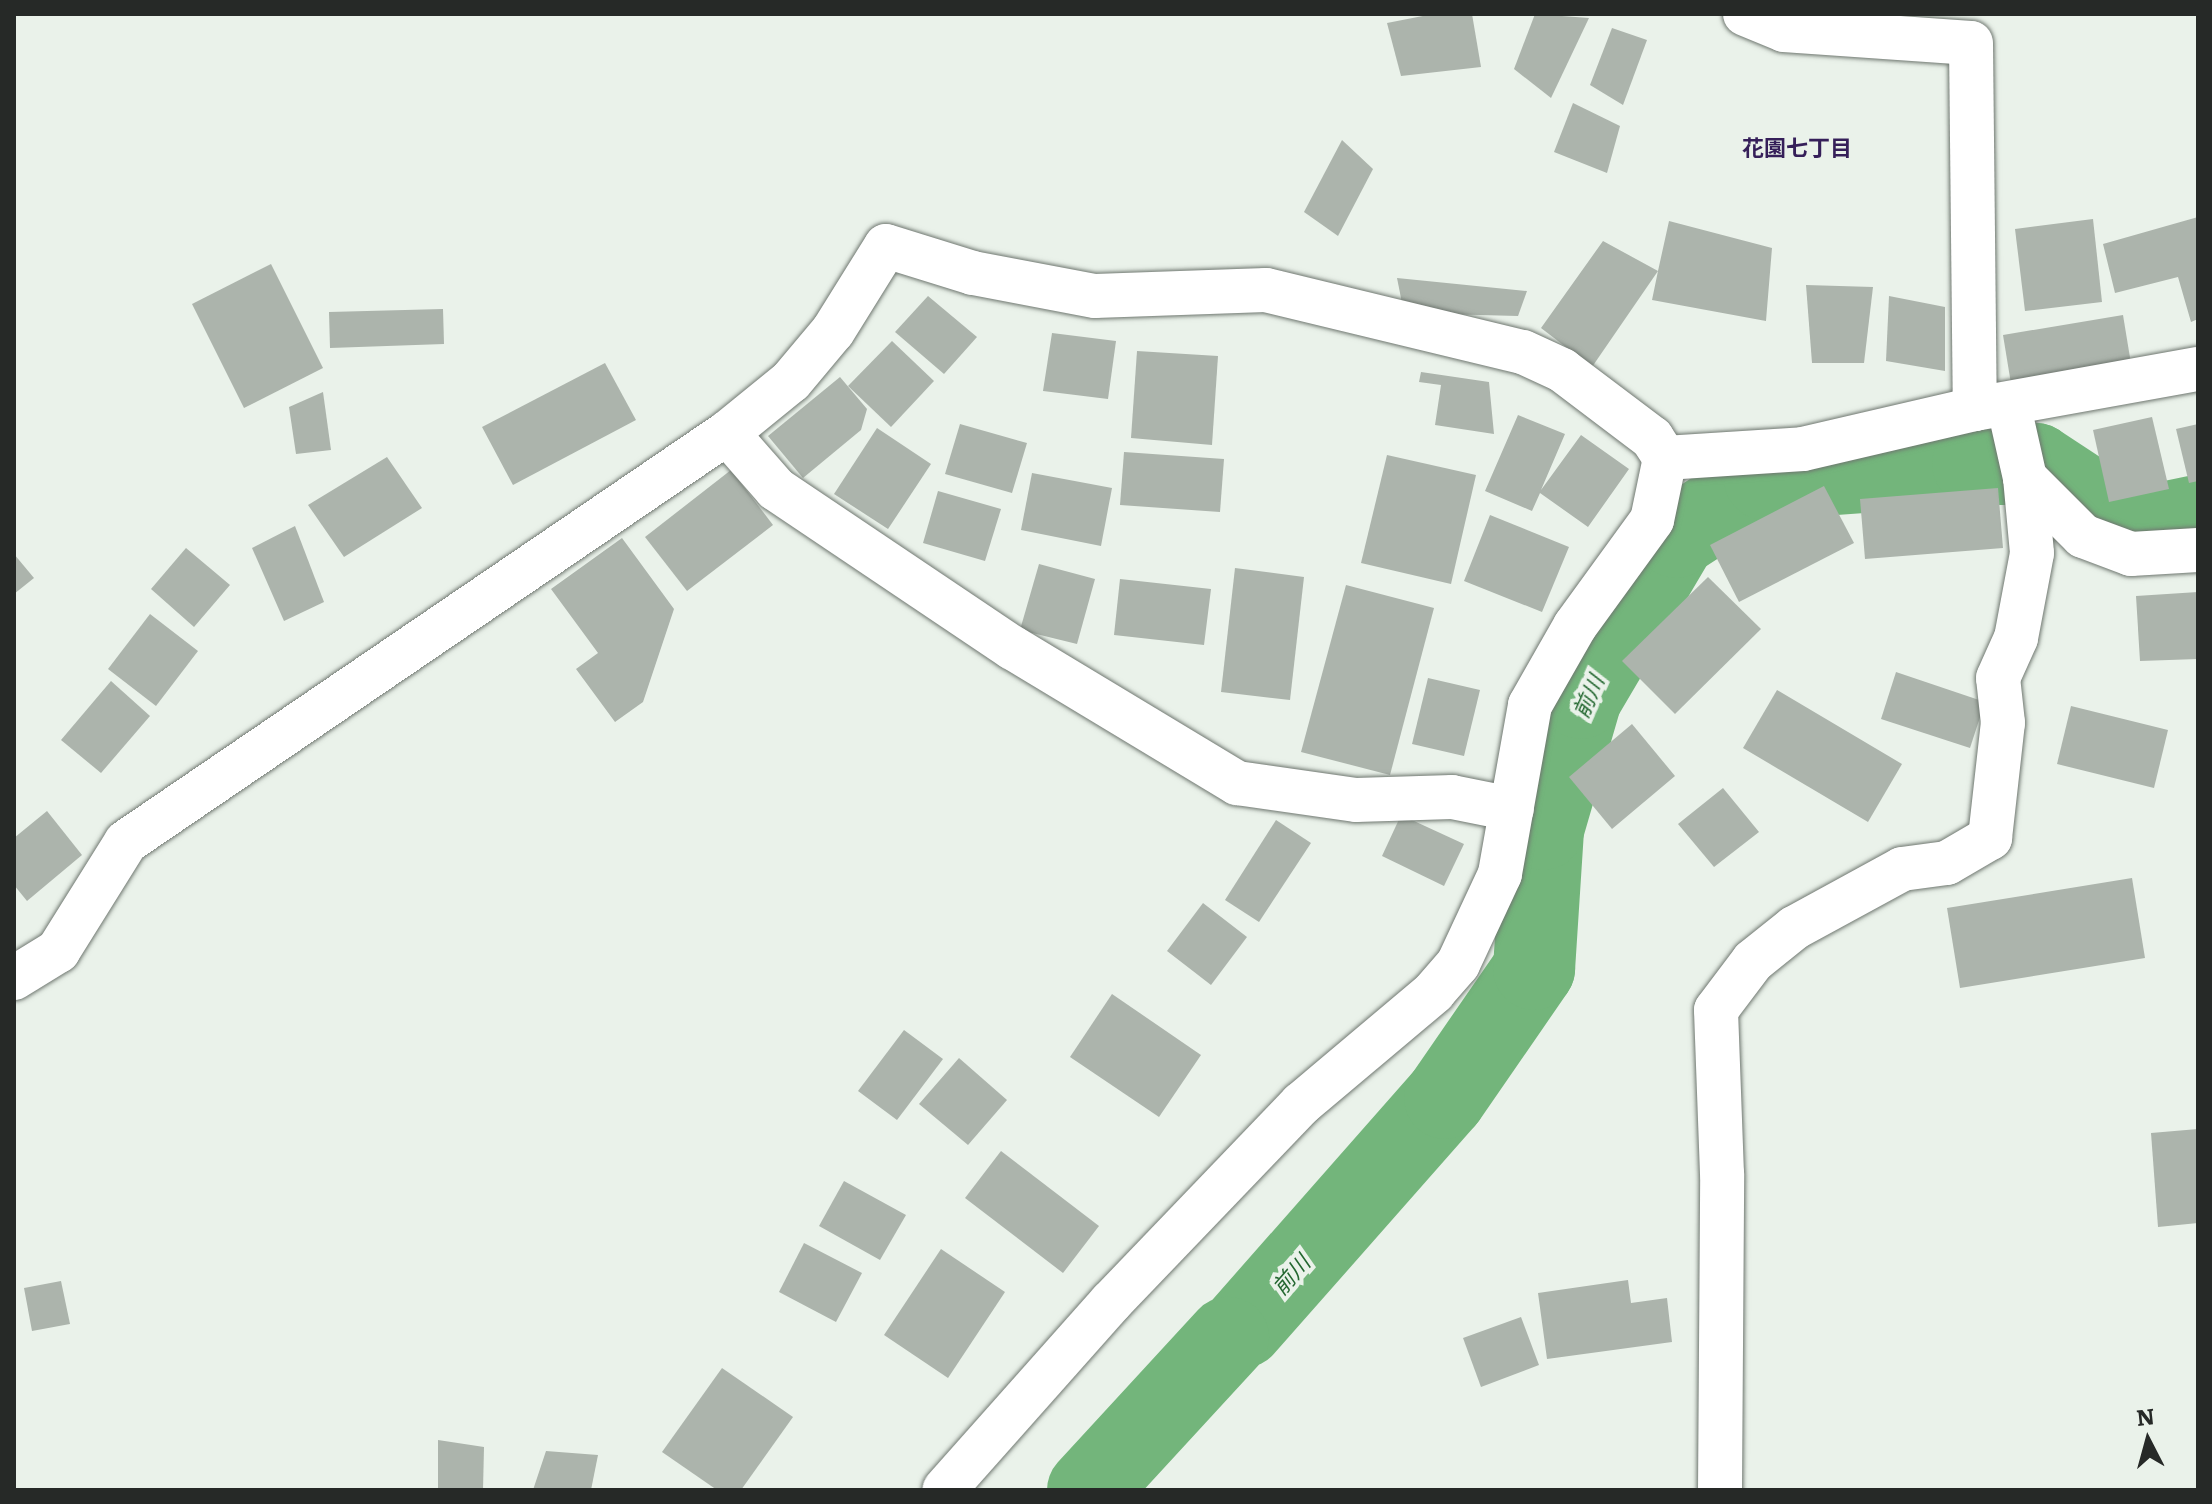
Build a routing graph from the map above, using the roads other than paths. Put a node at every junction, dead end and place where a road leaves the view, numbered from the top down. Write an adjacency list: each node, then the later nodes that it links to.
1 (1745, 14): 2 (street)
2 (1975, 28): 5 (street)
3 (2198, 369): 5 (street)
4 (727, 433): 6 (street); 8 (street); 9 (street)
5 (2006, 433): 6 (street); 7 (street); 11 (street)
6 (1665, 458): 8 (street)
7 (2198, 550)
8 (1512, 809): 10 (street)
9 (14, 978)
10 (944, 1490)
11 (1720, 1490)

